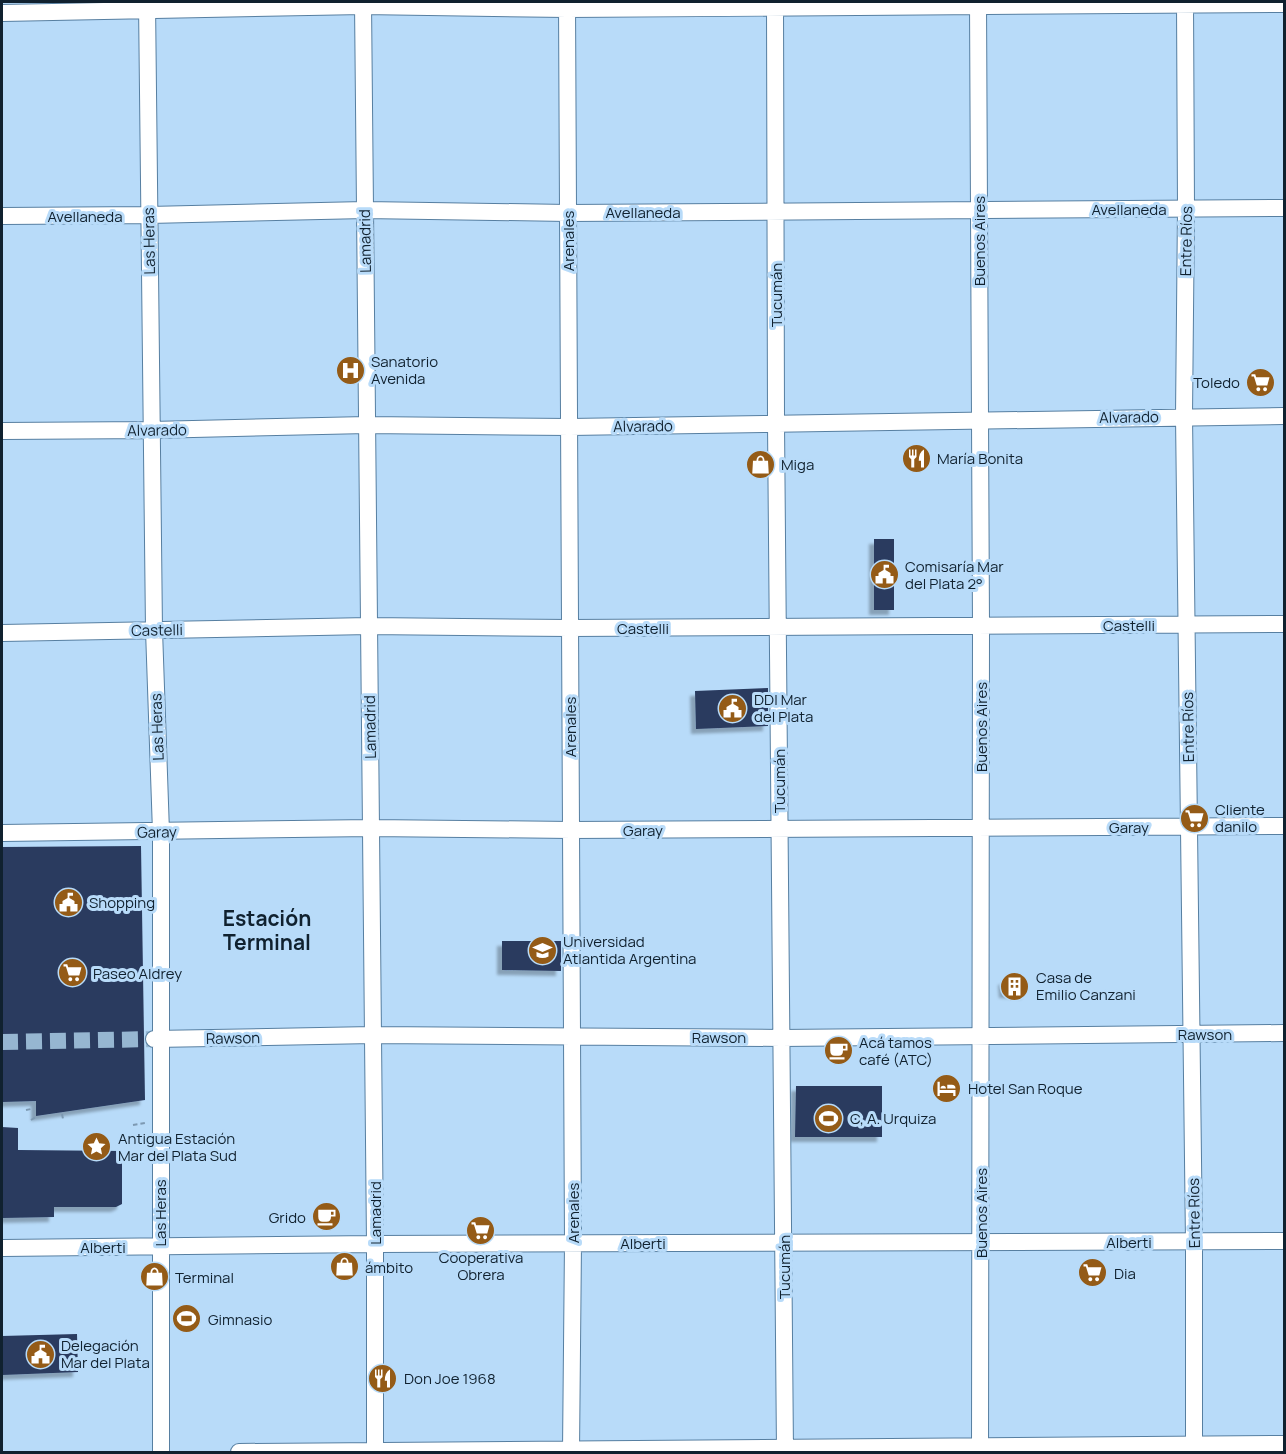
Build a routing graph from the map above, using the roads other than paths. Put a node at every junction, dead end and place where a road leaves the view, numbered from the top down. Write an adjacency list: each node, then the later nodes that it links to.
1 (1185, 3): 4 (street); 5 (street); 10 (street, Entre Ríos)
2 (363, 4): 6 (street); 7 (street); 11 (street, Lamadrid)
3 (775, 4): 4 (street); 6 (street); 13 (street, Tucumán)
4 (978, 4): 12 (street, Buenos Aires)
5 (1284, 4)
6 (567, 5): 14 (street, Arenales)
7 (147, 7): 8 (street); 15 (street, Las Heras)
8 (2, 13)
9 (1284, 208): 10 (street, Avellaneda)
10 (1186, 209): 12 (street, Avellaneda); 17 (street, Entre Ríos)
11 (365, 210): 14 (street, Avellaneda); 15 (street, Avellaneda); 21 (street, Lamadrid)
12 (979, 210): 13 (street, Avellaneda); 19 (street, Buenos Aires)
13 (776, 212): 14 (street, Avellaneda); 20 (street, Tucumán)
14 (568, 213): 22 (street, Arenales)
15 (149, 215): 16 (street, Avellaneda); 23 (street, Las Heras)
16 (2, 216)
17 (1184, 416): 18 (street, Alvarado); 19 (street, Alvarado); 26 (street, Entre Ríos)
18 (1284, 416)
19 (980, 419): 20 (street, Alvarado); 28 (street, Buenos Aires)
20 (776, 424): 22 (street, Alvarado); 29 (street, Tucumán)
21 (367, 425): 22 (street, Alvarado); 23 (street, Alvarado); 27 (street, Lamadrid)
22 (570, 427): 30 (street, Arenales)
23 (152, 430): 24 (street, Alvarado); 31 (street, Las Heras)
24 (2, 431)
25 (1284, 624): 26 (street, Castelli)
26 (1186, 625): 28 (street, Castelli); 34 (street, Entre Ríos)
27 (369, 626): 30 (street, Castelli); 31 (street, Castelli); 35 (street, Lamadrid)
28 (981, 626): 29 (street, Castelli); 36 (street, Buenos Aires)
29 (777, 627): 30 (street, Castelli); 38 (street, Tucumán)
30 (569, 628): 37 (street, Arenales)
31 (154, 630): 32 (street, Castelli); 39 (street, Las Heras)
32 (2, 633)
33 (1284, 826): 34 (street, Garay)
34 (1189, 827): 36 (street, Garay); 42 (street, Entre Ríos)
35 (371, 828): 37 (street, Garay); 39 (street, Garay); 43 (street, Lamadrid)
36 (981, 828): 38 (street, Garay); 44 (street, Buenos Aires)
37 (571, 830): 38 (street, Garay); 45 (street, Arenales)
38 (779, 830): 46 (street, Tucumán)
39 (161, 832): 40 (street, Garay); 47 (street, Las Heras)
40 (2, 833)
41 (1284, 1033): 42 (street, Rawson)
42 (1192, 1034): 44 (street, Rawson); 51 (street, Entre Ríos)
43 (373, 1035): 45 (street, Rawson); 47 (street, Rawson); 53 (street, Lamadrid)
44 (981, 1035): 46 (street, Rawson); 48 (street, Buenos Aires)
45 (572, 1037): 46 (street, Rawson); 52 (street, Arenales)
46 (781, 1038): 50 (street, Tucumán)
47 (158, 1039): 54 (street, Las Heras)
48 (981, 1241): 50 (street, Alberti); 51 (street, Alberti); 58 (street, Buenos Aires)
49 (1284, 1241): 51 (street, Alberti)
50 (784, 1242): 52 (street, Alberti); 59 (street, Tucumán)
51 (1194, 1242): 57 (street, Entre Ríos)
52 (573, 1243): 53 (street, Alberti); 63 (street, Arenales)
53 (375, 1244): 54 (street, Alberti); 62 (street, Lamadrid)
54 (160, 1247): 55 (street, Alberti); 60 (street, Las Heras)
55 (2, 1248)
56 (1284, 1444): 57 (street)
57 (1194, 1448): 58 (street)
58 (980, 1450): 59 (street)
59 (785, 1451): 63 (street)
60 (161, 1452)
61 (239, 1452): 62 (street)
62 (375, 1452): 63 (street)
63 (571, 1452)

